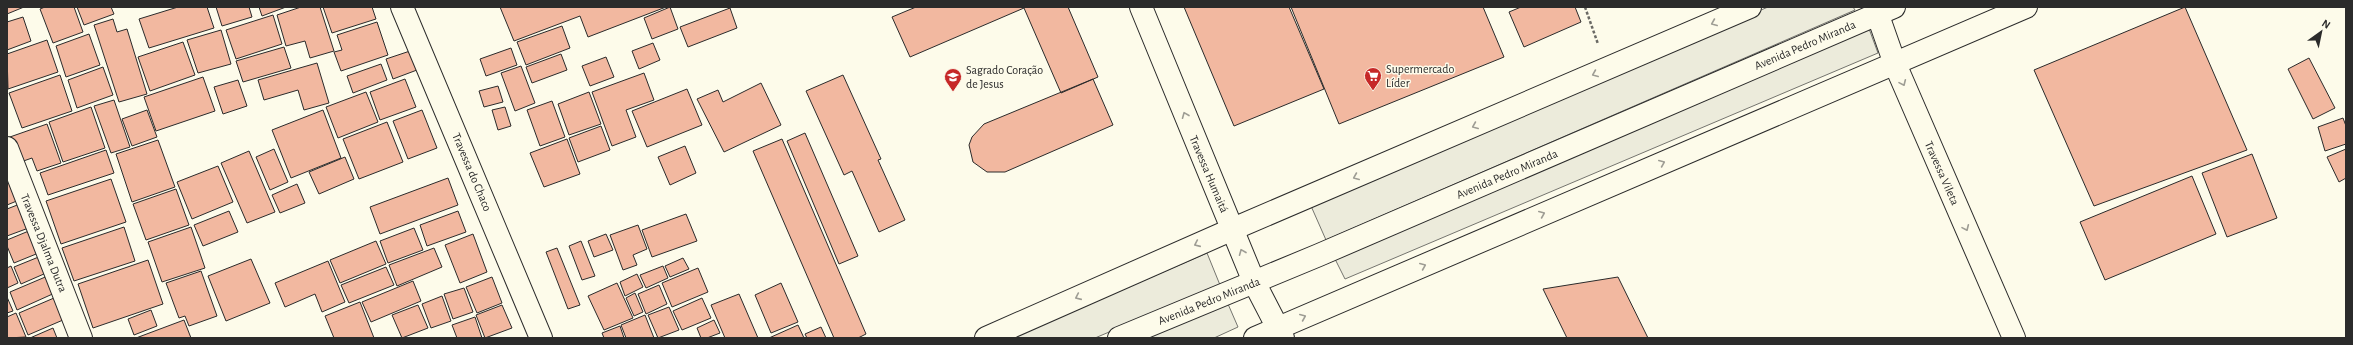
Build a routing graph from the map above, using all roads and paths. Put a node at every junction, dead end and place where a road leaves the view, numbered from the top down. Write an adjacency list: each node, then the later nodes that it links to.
1 (402, 7): 14 (main road, Travessa do Chaco)
2 (1141, 7): 10 (main road, Travessa Humaitá, one-way to 2)
3 (1585, 7): 8 (path)
4 (1750, 7): 8 (main road, one-way to 8)
5 (2026, 7): 7 (main road)
6 (1882, 9): 7 (main road, Travessa Vileta); 11 (main road, Avenida Pedro Miranda)
7 (1894, 64): 12 (main road, one-way to 7); 18 (main road, Travessa Vileta, one-way to 18)
8 (1606, 69): 10 (main road, one-way to 10)
9 (8, 157): 13 (main road, Travessa Djalma Dutra)
10 (1233, 229): 11 (main road, Travessa Humaitá, one-way to 10); 15 (main road, one-way to 15)
11 (1254, 282): 12 (main road, Travessa Humaitá); 16 (main road, Avenida Pedro Miranda)
12 (1281, 333): 17 (main road)
13 (81, 338)
14 (541, 338)
15 (986, 338)
16 (1119, 338)
17 (1255, 338)
18 (2014, 338)

